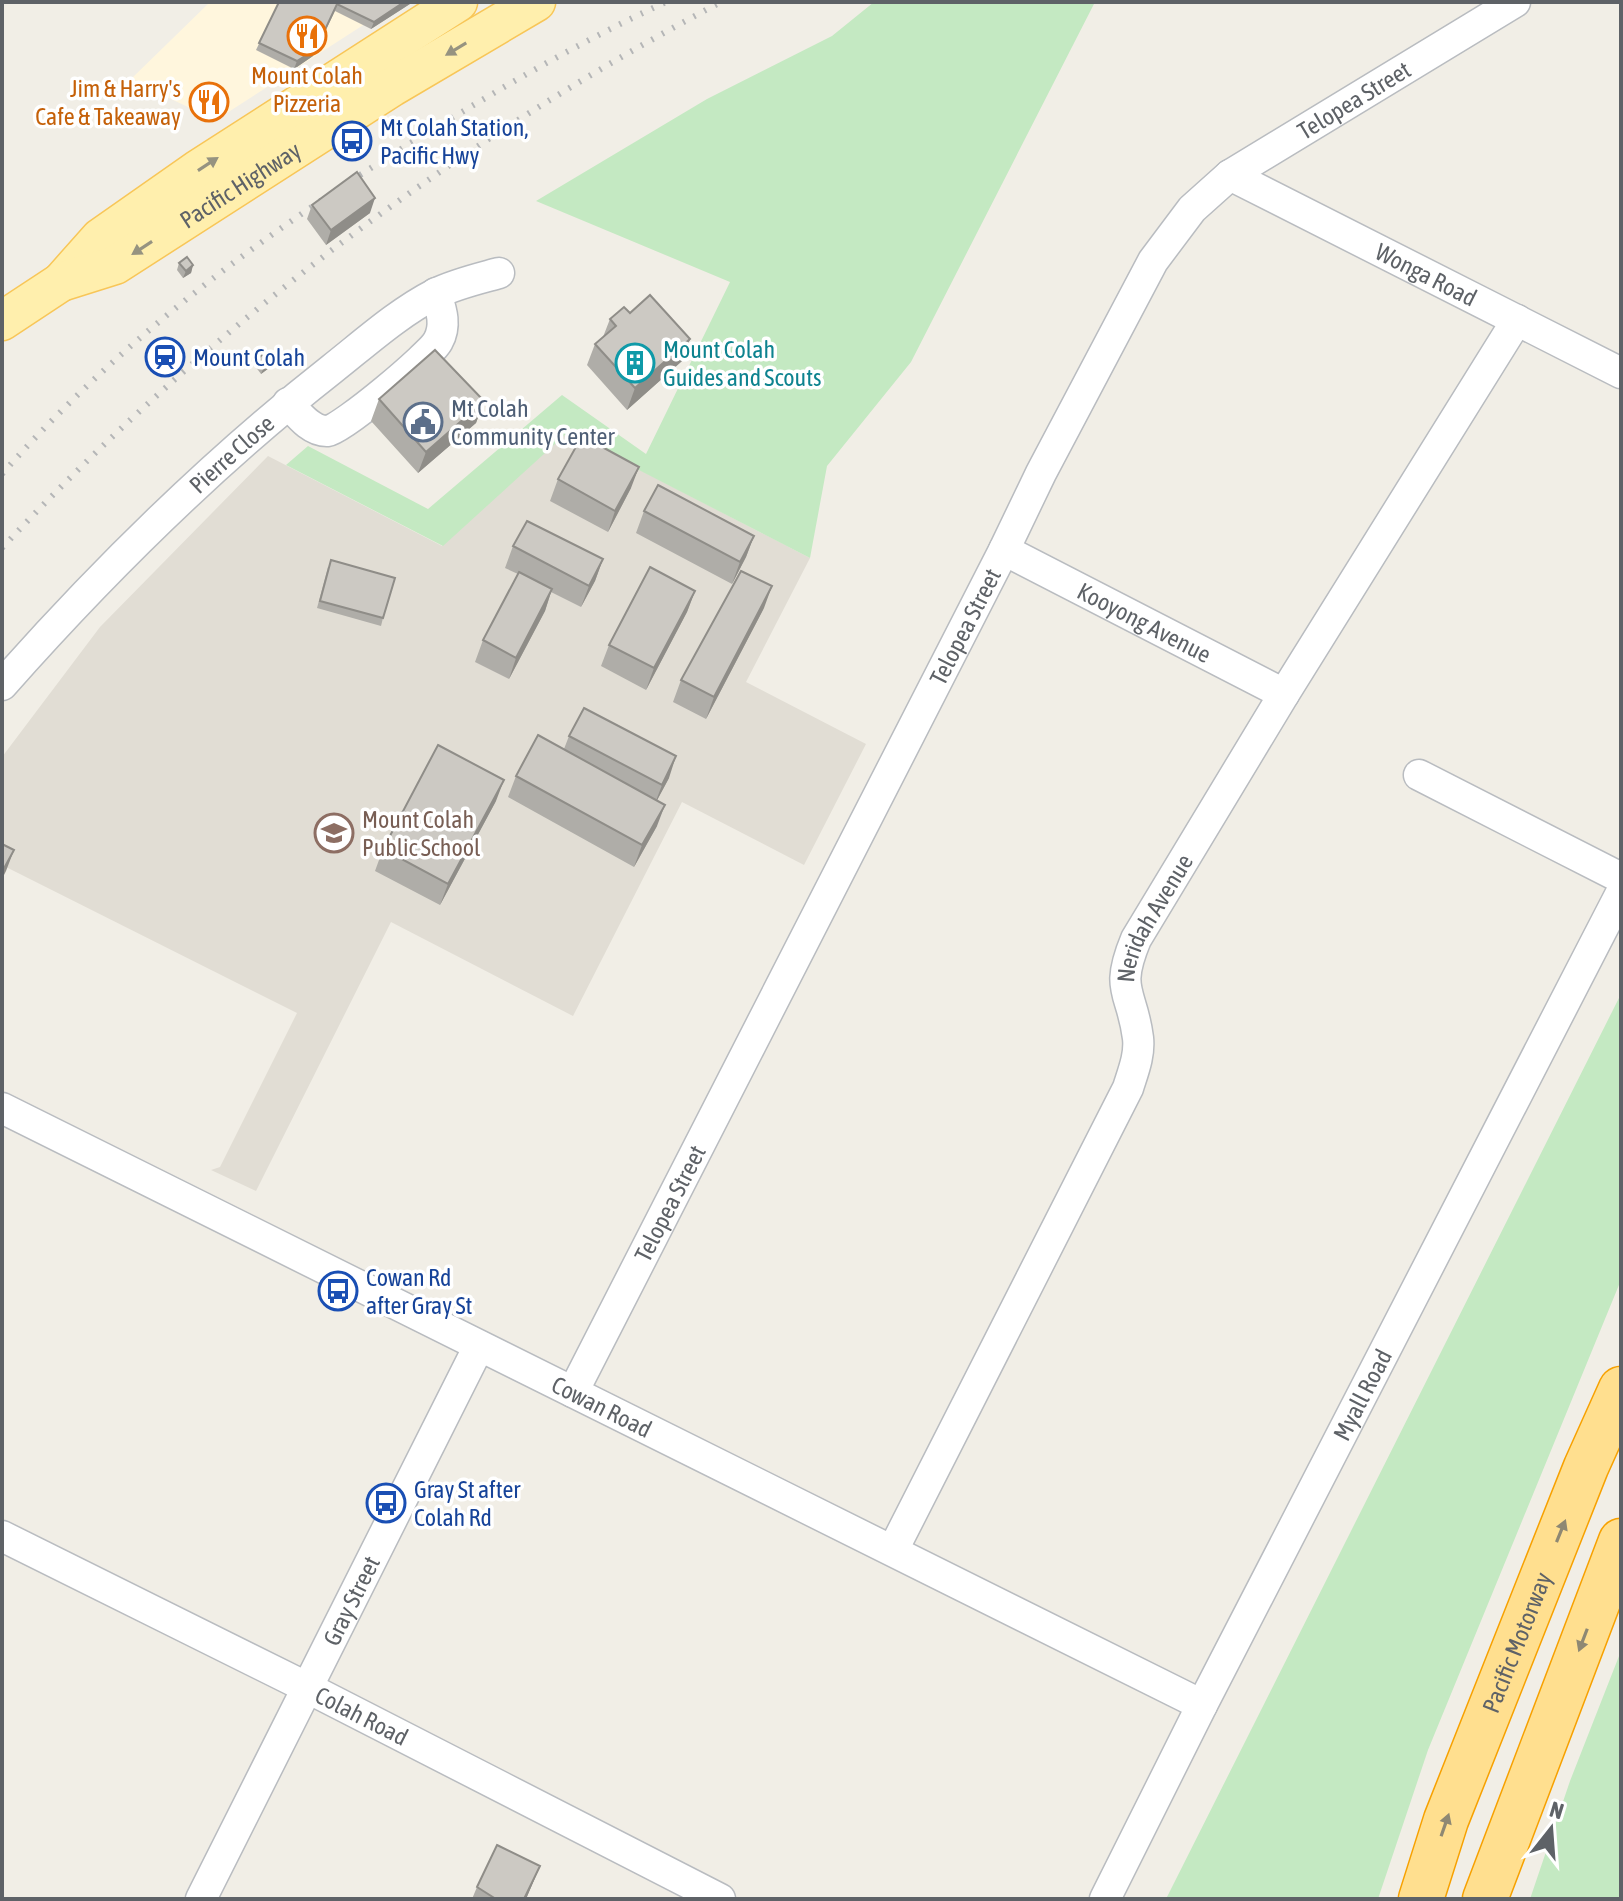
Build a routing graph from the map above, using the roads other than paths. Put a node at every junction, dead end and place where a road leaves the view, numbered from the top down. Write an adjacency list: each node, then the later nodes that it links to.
1 (458, 2): 6 (main road, Pacific Highway, one-way to 1)
2 (1515, 2): 4 (street, Telopea Street)
3 (526, 4): 6 (main road, Pacific Highway, one-way to 6)
4 (1230, 175): 8 (street, Wonga Road); 12 (street, Telopea Street)
5 (499, 273): 7 (street, Pierre Close)
6 (61, 282): 9 (main road, Pacific Highway)
7 (436, 293): 11 (street, Pierre Close); 11 (street)
8 (1517, 320): 10 (street, Wonga Road); 14 (street, Neridah Avenue)
9 (2, 321)
10 (1621, 373)
11 (288, 403): 13 (street, Pierre Close)
12 (1004, 550): 14 (street, Kooyong Avenue); 21 (street, Telopea Street)
13 (2, 685)
14 (1284, 694): 24 (street, Neridah Avenue)
15 (1419, 775): 16 (street)
16 (1621, 878)
17 (1621, 893): 26 (street, Myall Road)
18 (2, 1108): 19 (street, Cowan Road)
19 (479, 1346): 21 (street, Cowan Road); 25 (street, Gray Street)
20 (1621, 1389): 30 (highway, Pacific Motorway, one-way to 20)
21 (573, 1392): 24 (street, Cowan Road)
22 (2, 1536): 25 (street, Colah Road)
23 (1621, 1541): 31 (highway, one-way to 31)
24 (893, 1550): 26 (street, Cowan Road)
25 (306, 1687): 27 (street, Gray Street); 28 (street, Colah Road)
26 (1202, 1705): 29 (street, Myall Road)
27 (201, 1899)
28 (720, 1899)
29 (1105, 1899)
30 (1421, 1899)
31 (1485, 1899)

